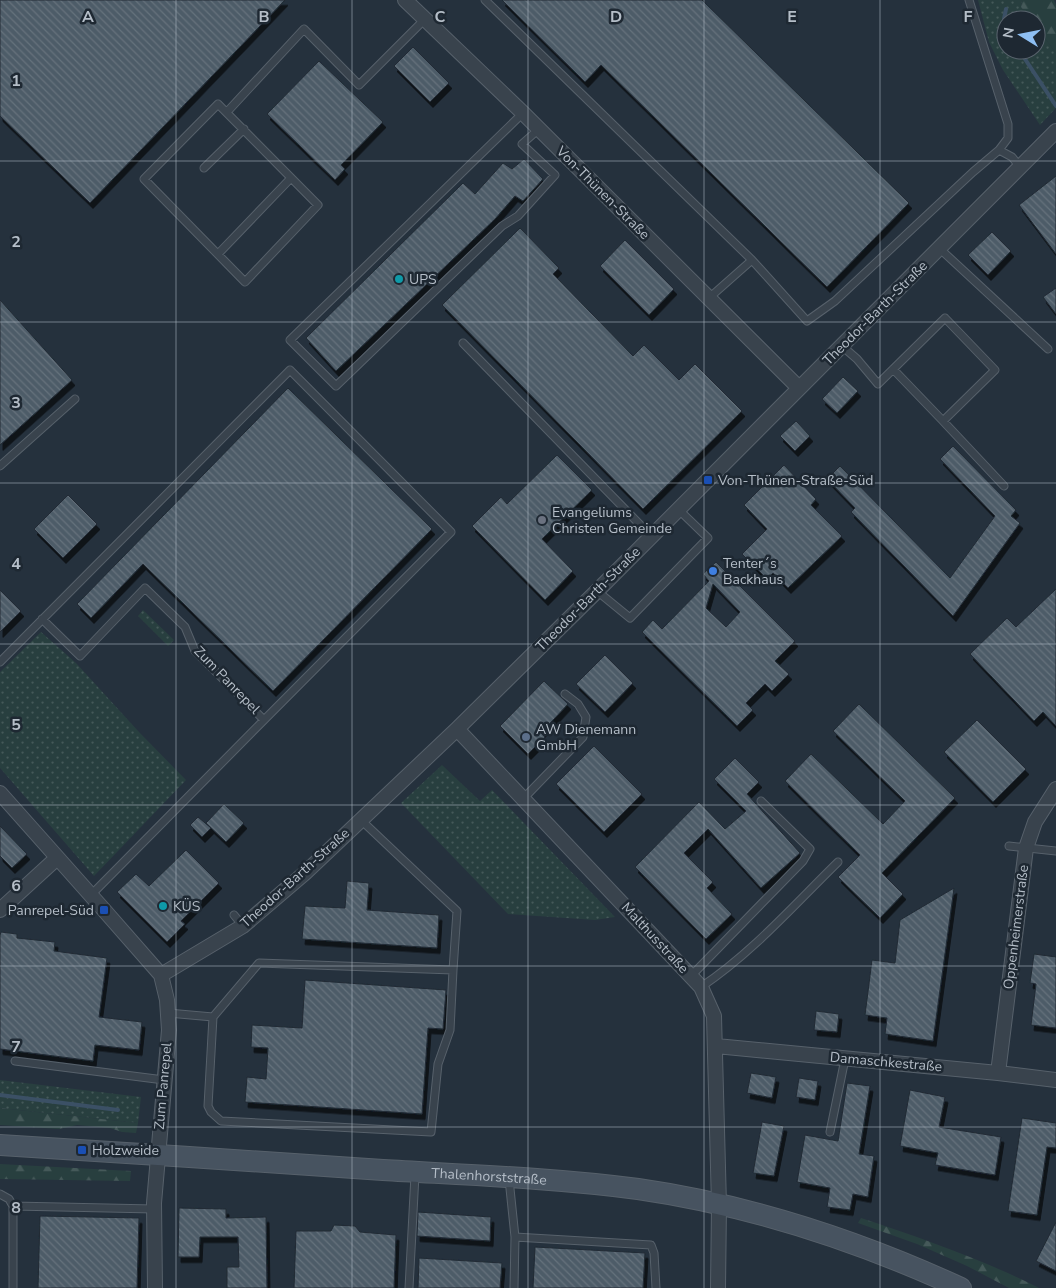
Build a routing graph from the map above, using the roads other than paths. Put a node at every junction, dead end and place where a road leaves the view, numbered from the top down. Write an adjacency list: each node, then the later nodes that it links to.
1 (405, 0): 4 (street, Von-Thünen-Straße)
2 (485, 0): 16 (lane)
3 (969, 0): 10 (lane)
4 (425, 18): 5 (lane); 6 (street, Von-Thünen-Straße)
5 (227, 112): 7 (lane); 15 (lane)
6 (523, 113): 8 (street, Von-Thünen-Straße); 8 (lane)
7 (244, 129): 12 (lane); 13 (lane)
8 (539, 129): 17 (street, Von-Thünen-Straße)
9 (1056, 131): 11 (street, Theodor-Barth-Straße)
10 (999, 150): 11 (lane); 16 (lane)
11 (1020, 166): 14 (street, Theodor-Barth-Straße)
12 (204, 168)
13 (292, 178): 15 (lane); 15 (lane)
14 (939, 248): 19 (street, Theodor-Barth-Straße); 20 (lane)
15 (218, 254)
16 (752, 260): 17 (lane)
17 (709, 298): 22 (street, Von-Thünen-Straße)
18 (463, 343): 28 (lane)
19 (842, 346): 21 (lane); 22 (street, Theodor-Barth-Straße)
20 (1048, 349)
21 (894, 369): 24 (lane); 24 (lane)
22 (799, 388): 27 (street, Theodor-Barth-Straße)
23 (75, 399): 25 (lane)
24 (943, 421): 26 (lane)
25 (0, 466)
26 (1004, 486)
27 (678, 509): 28 (street, Theodor-Barth-Straße); 29 (lane)
28 (651, 536): 29 (street, Theodor-Barth-Straße)
29 (597, 591): 34 (street, Theodor-Barth-Straße)
30 (42, 619): 31 (lane); 33 (lane, Zum Panrepel); 33 (lane)
31 (0, 662)
32 (565, 694): 37 (lane)
33 (264, 720): 45 (lane, Zum Panrepel)
34 (457, 729): 37 (street, Malthusstraße); 39 (street, Theodor-Barth-Straße)
35 (1056, 789): 41 (street, Oppenheimerstraße)
36 (0, 793): 43 (street, Zum Panrepel)
37 (523, 799): 49 (street, Malthusstraße)
38 (761, 801): 49 (lane)
39 (361, 820): 47 (lane); 48 (street, Theodor-Barth-Straße)
40 (1009, 846): 41 (lane)
41 (1026, 848): 42 (lane); 56 (street, Oppenheimerstraße)
42 (1056, 851)
43 (57, 858): 45 (street, Zum Panrepel); 46 (street)
44 (838, 862): 50 (lane)
45 (91, 895): 48 (street, Zum Panrepel)
46 (0, 910)
47 (453, 970): 52 (lane); 52 (lane)
48 (161, 975): 51 (street, Zum Panrepel)
49 (691, 976): 50 (street, Malthusstraße)
50 (701, 987): 53 (street, Malthusstraße)
51 (168, 1013): 52 (lane); 57 (street, Zum Panrepel)
52 (213, 1017)
53 (716, 1046): 54 (street, Damaschkestraße); 65 (street, Malthusstraße)
54 (845, 1059): 56 (street, Damaschkestraße); 59 (lane)
55 (14, 1061): 57 (lane)
56 (998, 1073): 58 (street, Damaschkestraße)
57 (164, 1080): 61 (street, Zum Panrepel)
58 (1056, 1080)
59 (830, 1132)
60 (0, 1145): 61 (main road, Thalenhorststraße)
61 (157, 1154): 62 (main road, Thalenhorststraße); 67 (street)
62 (415, 1172): 63 (main road, Thalenhorststraße); 71 (lane)
63 (509, 1178): 65 (main road, Thalenhorststraße); 68 (lane)
64 (0, 1194): 66 (lane)
65 (719, 1205): 74 (street, Malthusstraße); 75 (main road, Thalenhorststraße)
66 (13, 1206): 67 (lane); 69 (lane)
67 (154, 1209): 70 (street)
68 (515, 1237): 72 (lane); 73 (lane)
69 (12, 1288)
70 (155, 1288)
71 (409, 1288)
72 (514, 1288)
73 (656, 1288)
74 (718, 1288)
75 (961, 1288)

